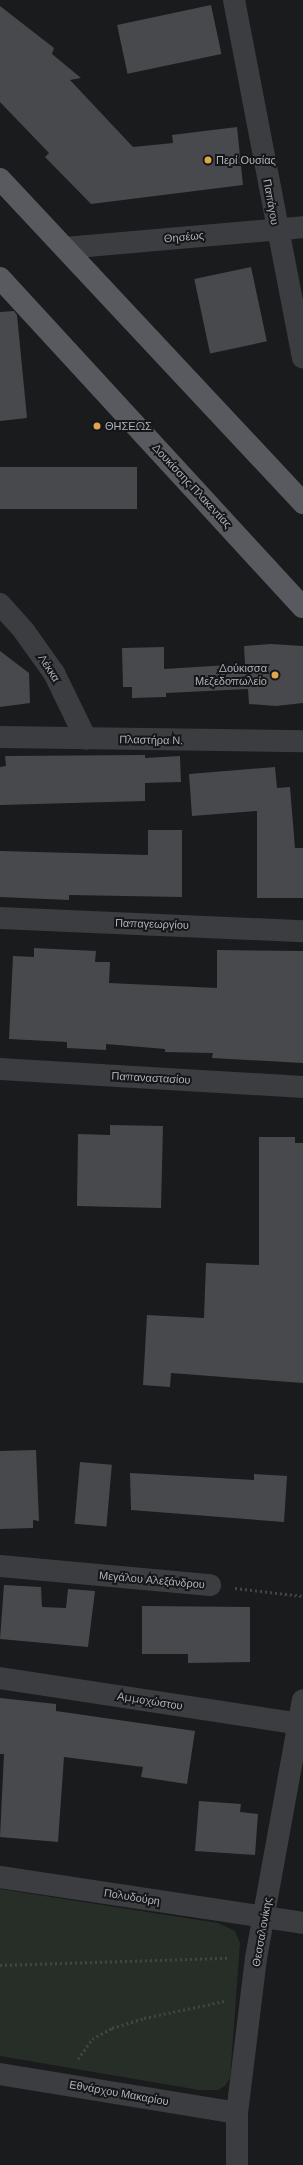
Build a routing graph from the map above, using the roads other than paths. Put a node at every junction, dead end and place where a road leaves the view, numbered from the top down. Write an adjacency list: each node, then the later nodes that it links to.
1 (234, 0): 4 (street, Παπάγου)
2 (0, 178): 5 (main road)
3 (303, 227): 4 (street, Θησέως)
4 (276, 229): 5 (street, Θησέως); 7 (street, Παπάγου)
5 (65, 248): 8 (main road)
6 (0, 278): 10 (main road, Δουκίσσης Πλακεντίας)
7 (303, 357)
8 (303, 503)
9 (0, 604): 12 (street, Λέκκα)
10 (303, 607)
11 (0, 737): 12 (street, Πλαστήρα Ν.)
12 (86, 739): 13 (street, Πλαστήρα Ν.)
13 (303, 741)
14 (0, 918): 15 (street, Παπαγεωργίου)
15 (303, 930)
16 (0, 1069): 17 (street, Παπαναστασίου)
17 (303, 1087)
18 (0, 1566): 19 (street, Μεγάλου Αλεξάνδρου)
19 (210, 1585)
20 (0, 1678): 22 (street, Αμμοχώστου)
21 (303, 1700): 22 (street, Θεσσαλονίκης)
22 (299, 1724): 24 (street, Θεσσαλονίκης)
23 (0, 1877): 24 (street, Πολυδούρη)
24 (264, 1917): 25 (street, Πολυδούρη); 27 (street, Θεσσαλονίκης)
25 (303, 1923)
26 (0, 2074): 27 (street, Εθνάρχου Μακαρίου)
27 (237, 2113): 28 (street, Θεσσαλονίκης)
28 (237, 2165)

